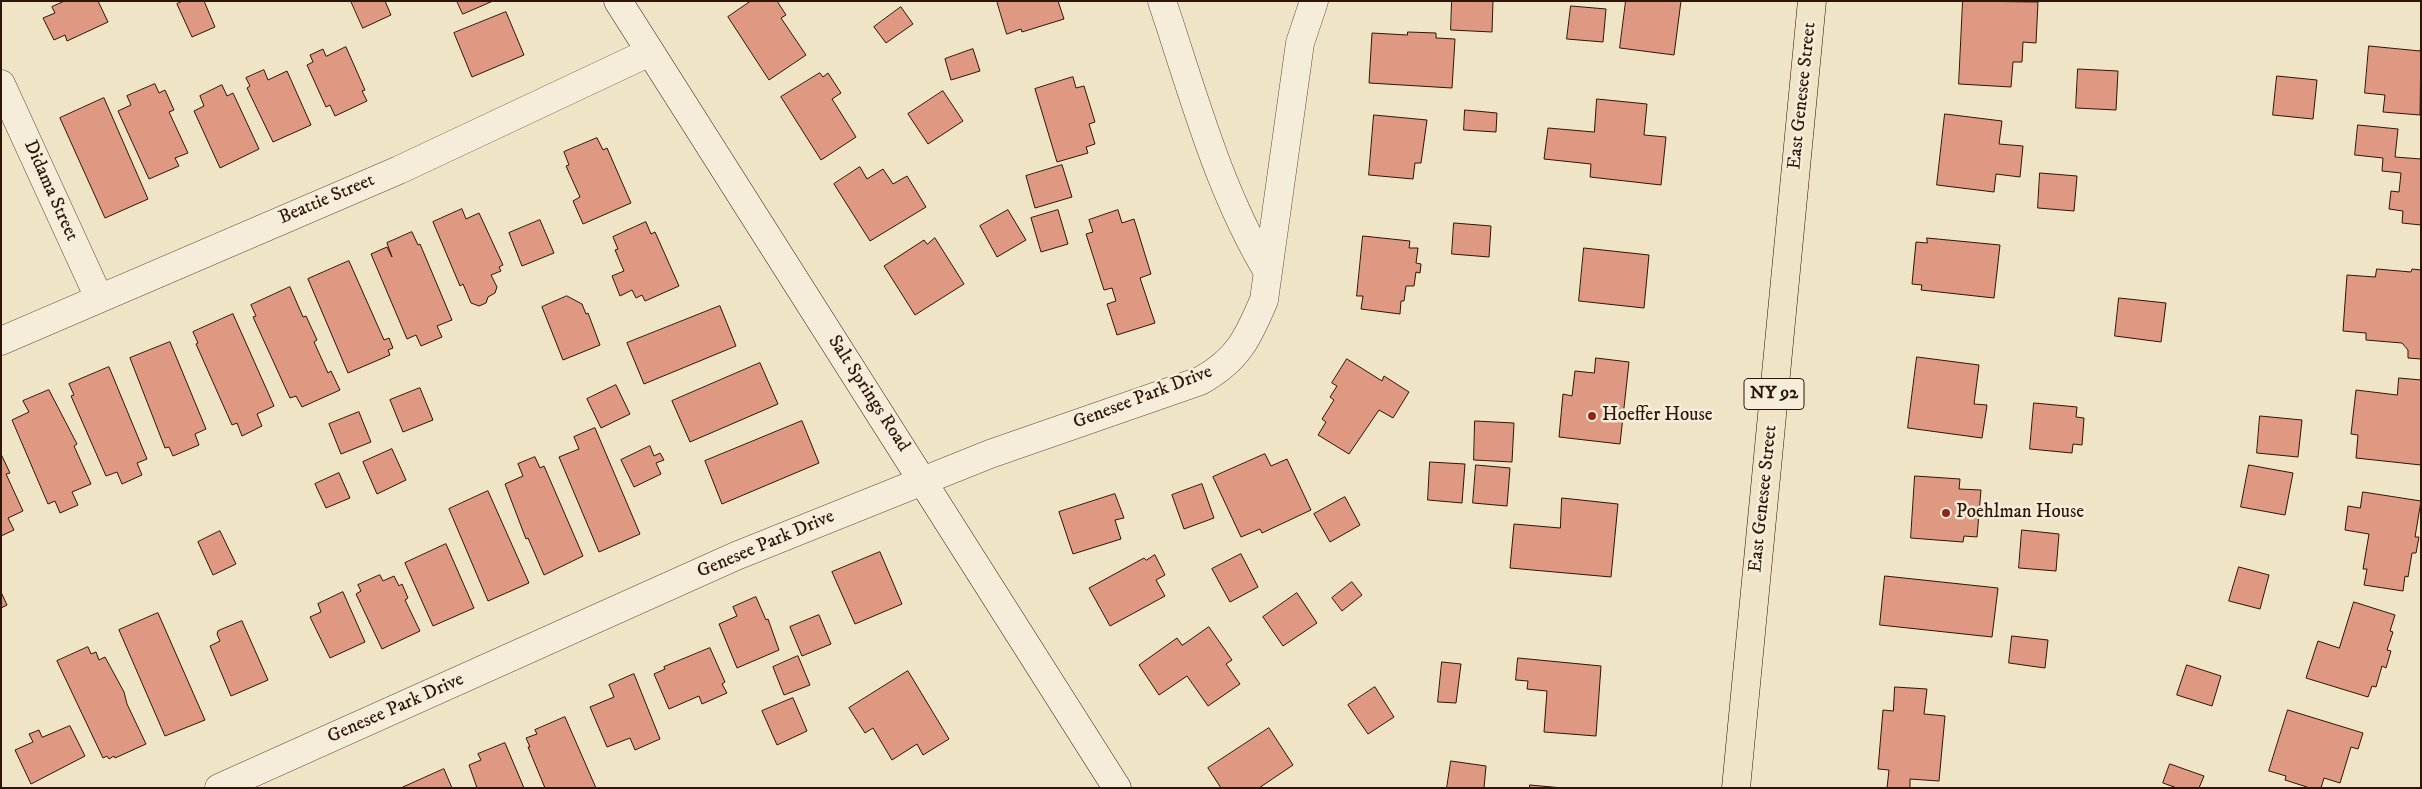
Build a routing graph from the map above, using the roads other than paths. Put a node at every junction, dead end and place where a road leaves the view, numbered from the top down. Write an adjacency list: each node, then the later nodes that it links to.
1 (618, 1): 5 (street, Salt Springs Road)
2 (1162, 1): 7 (street)
3 (1314, 1): 7 (street, Genesee Park Drive)
4 (1812, 1): 13 (main road, East Genesee Street / NY 92)
5 (650, 52): 8 (street, Beattie Street); 10 (street, Salt Springs Road)
6 (1, 84): 8 (street, Didama Street)
7 (1268, 272): 10 (street, Genesee Park Drive)
8 (99, 298): 9 (street, Beattie Street)
9 (1, 341)
10 (924, 480): 11 (street, Genesee Park Drive); 12 (street, Salt Springs Road)
11 (219, 788)
12 (1117, 788)
13 (1736, 788)

